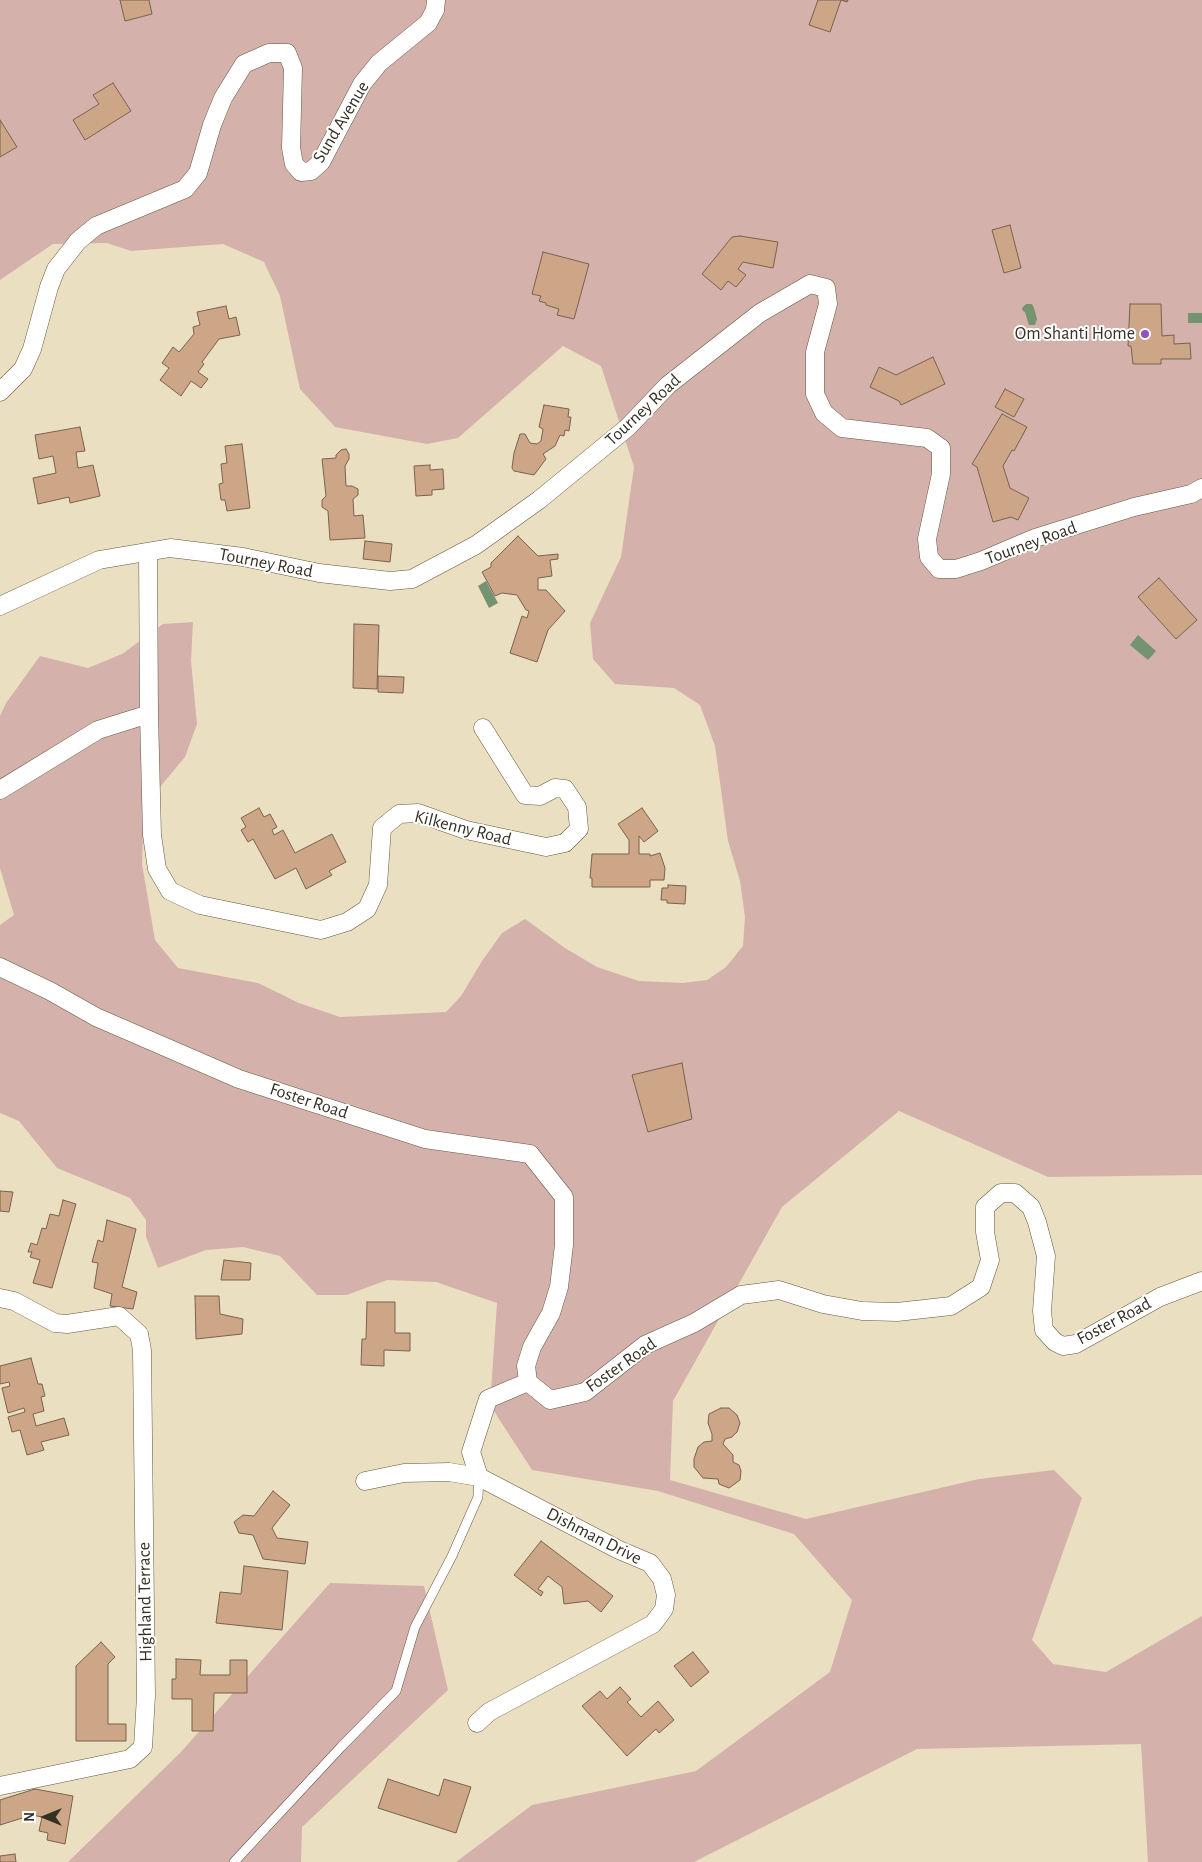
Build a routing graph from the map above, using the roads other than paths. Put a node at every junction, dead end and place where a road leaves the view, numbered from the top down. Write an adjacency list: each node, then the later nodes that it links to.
1 (436, 0): 2 (street, Sund Avenue)
2 (0, 392)
3 (1202, 488): 4 (street, Tourney Road)
4 (148, 553): 5 (street); 6 (street)
5 (0, 606)
6 (149, 714): 7 (street, Kilkenny Road); 8 (street)
7 (483, 728)
8 (0, 790)
9 (0, 968): 12 (street, Foster Road)
10 (1202, 1281): 12 (street, Foster Road)
11 (0, 1298): 16 (street, Highland Terrace)
12 (528, 1382): 13 (street)
13 (479, 1477): 14 (street, Dishman Drive); 15 (street, Dishman Drive); 17 (lane)
14 (365, 1481)
15 (477, 1723)
16 (0, 1786)
17 (234, 1862)

